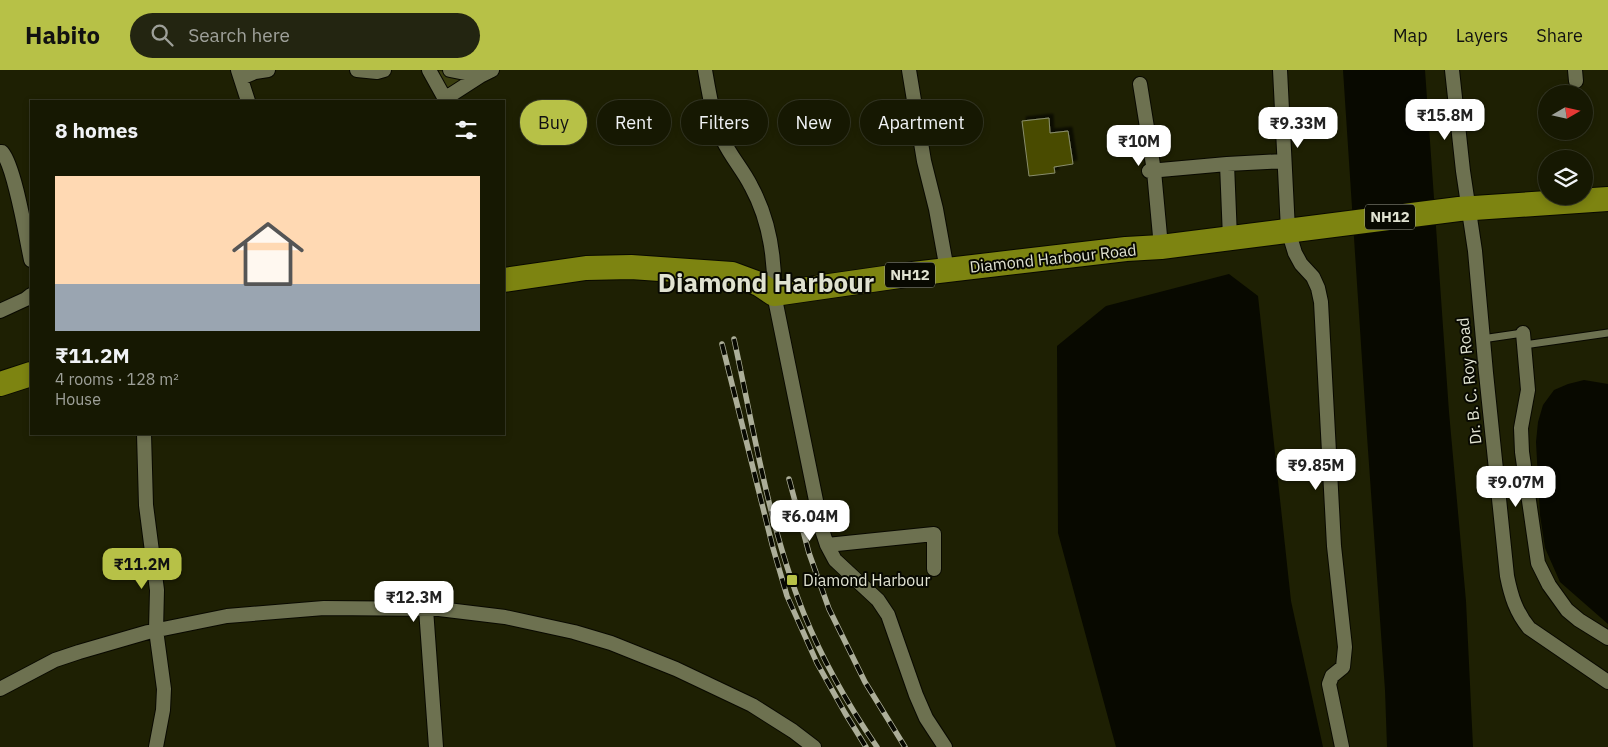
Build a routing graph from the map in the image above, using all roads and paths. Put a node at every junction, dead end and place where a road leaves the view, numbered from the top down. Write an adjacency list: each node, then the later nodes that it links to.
1 (268, 70): 11 (street)
2 (357, 70): 3 (street)
3 (384, 70)
4 (429, 70): 10 (street)
5 (450, 70): 10 (street)
6 (704, 70): 26 (street)
7 (909, 70): 24 (street)
8 (1280, 70): 15 (street)
9 (1452, 70): 19 (street, Dr. B. C. Roy Road)
10 (486, 73)
11 (239, 74): 13 (street)
12 (1140, 84): 17 (street)
13 (248, 100)
14 (0, 152): 23 (street)
15 (1284, 161): 16 (street); 20 (street)
16 (1227, 164): 17 (street); 21 (street)
17 (1152, 171): 22 (street)
18 (1608, 199): 19 (highway, Diamond Harbour Road / NH12)
19 (1464, 208): 20 (highway, Diamond Harbour Road / NH12); 30 (street, Dr. B. C. Roy Road)
20 (1288, 230): 21 (highway, Diamond Harbour Road / NH12); 46 (street)
21 (1230, 238): 22 (highway, Diamond Harbour Road / NH12)
22 (1161, 247): 24 (highway, Diamond Harbour Road / NH12)
23 (30, 255)
24 (947, 270): 26 (highway, Diamond Harbour Road / NH12)
25 (505, 280): 26 (highway)
26 (774, 294): 35 (street)
27 (30, 296): 28 (street)
28 (0, 311)
29 (1608, 333): 31 (lane)
30 (1482, 339): 31 (lane); 40 (street, Dr. B. C. Roy Road)
31 (1524, 339): 39 (street)
32 (30, 374): 33 (highway)
33 (0, 384)
34 (144, 435): 38 (street)
35 (827, 546): 36 (street); 45 (street)
36 (934, 569)
37 (426, 609): 38 (street); 43 (street); 44 (street)
38 (156, 630): 41 (street); 42 (street)
39 (1608, 638)
40 (1608, 682)
41 (0, 689)
42 (156, 747)
43 (436, 747)
44 (814, 747)
45 (945, 747)
46 (1342, 747)

